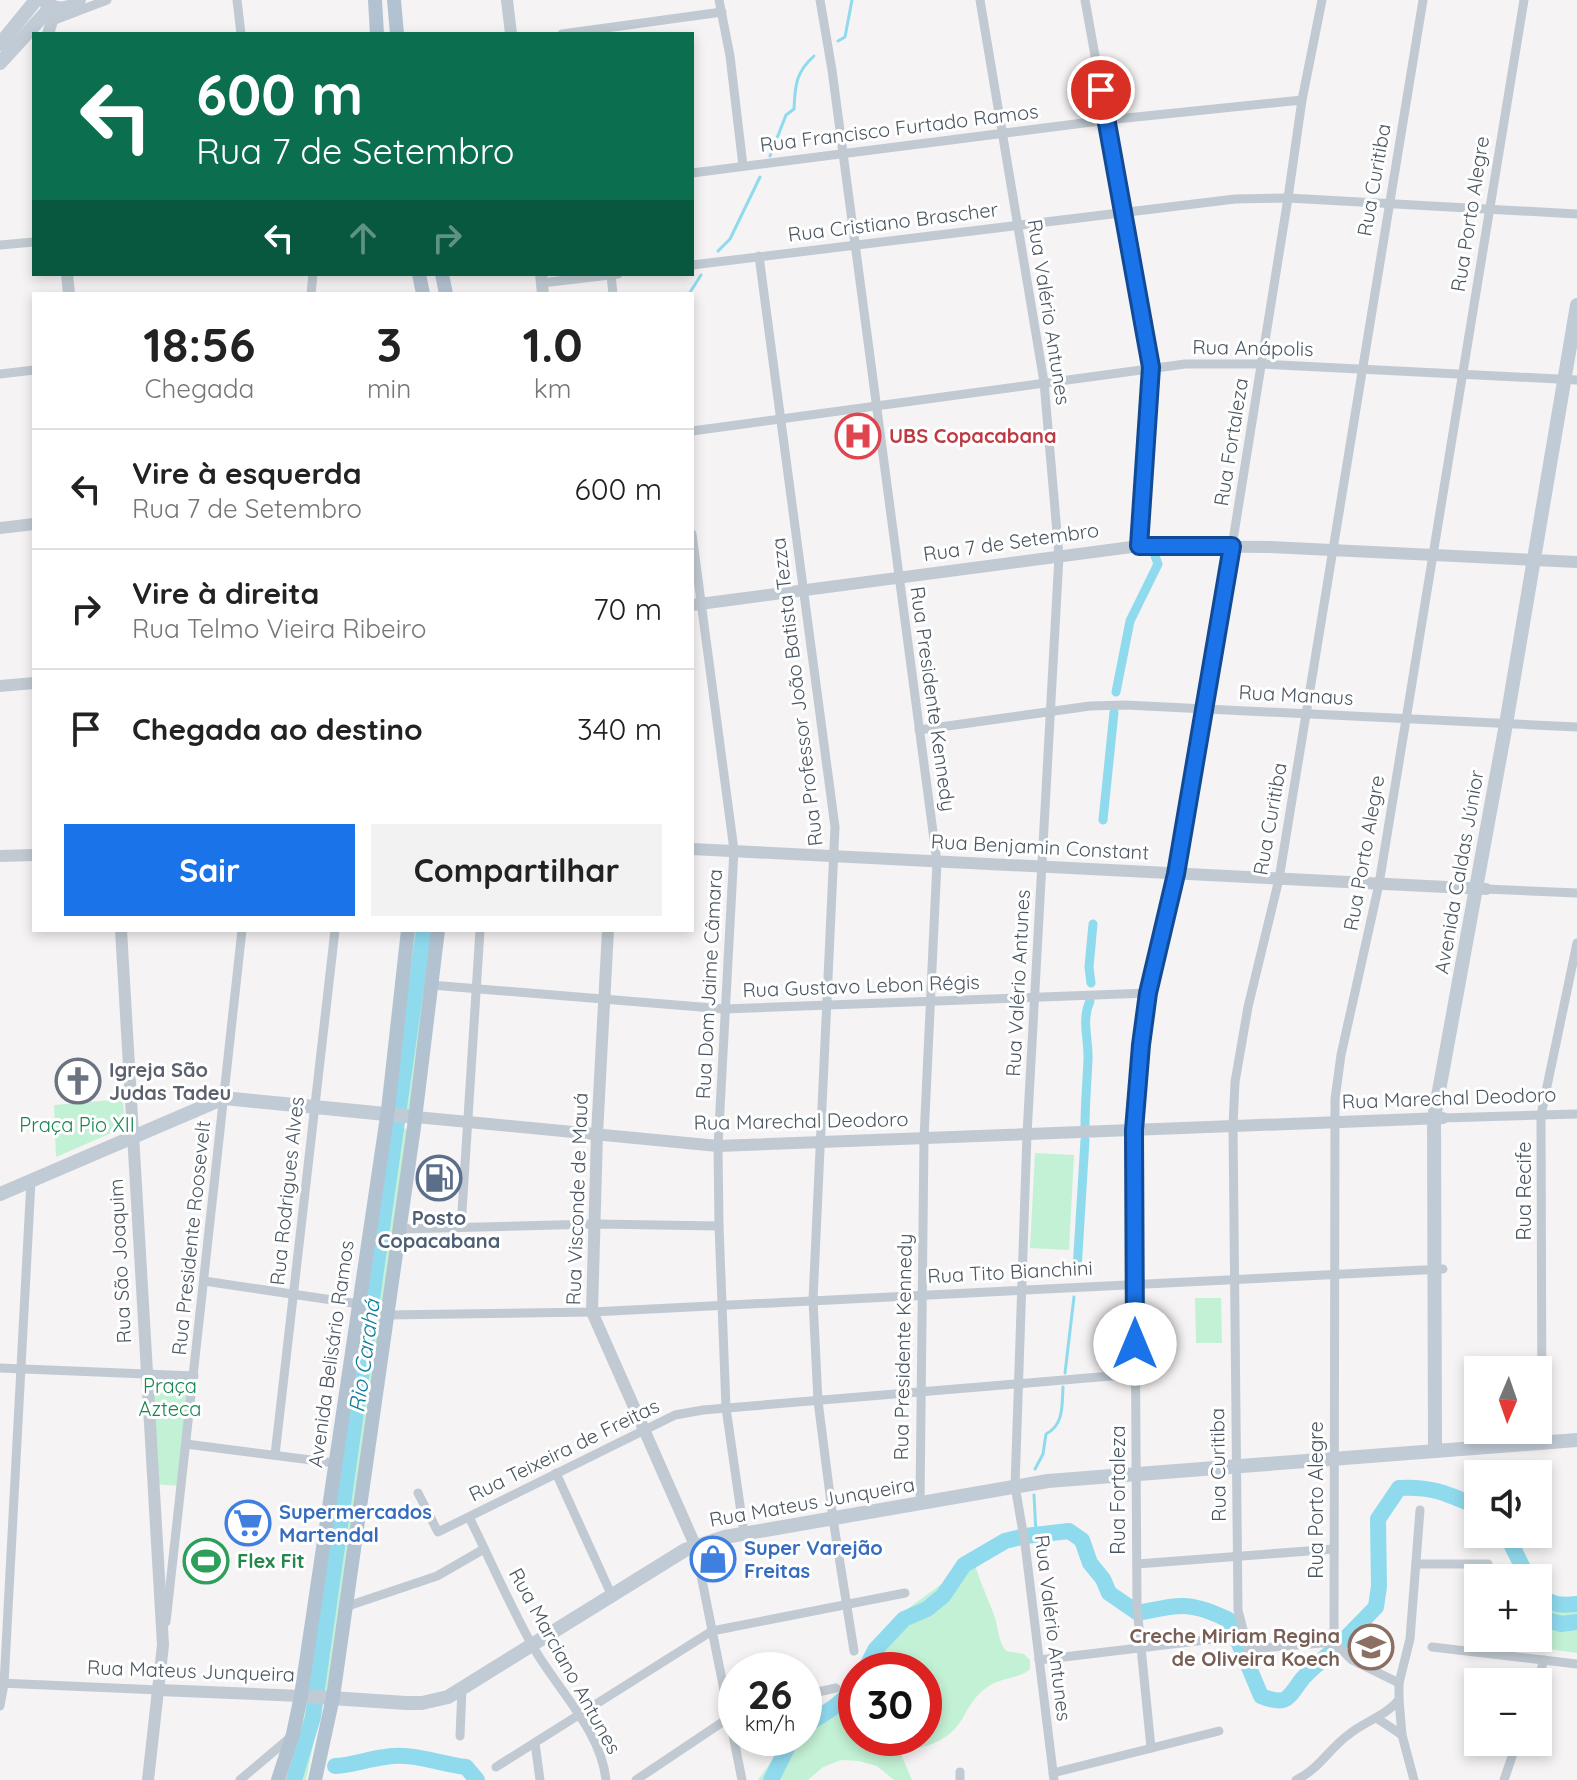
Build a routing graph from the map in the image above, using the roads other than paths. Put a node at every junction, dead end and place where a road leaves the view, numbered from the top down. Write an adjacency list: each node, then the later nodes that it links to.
1 (106, 0): 13 (street)
2 (237, 0): 18 (street)
3 (375, 0): 19 (main road)
4 (394, 0): 20 (main road)
5 (507, 0): 21 (street)
6 (719, 0): 15 (street)
7 (823, 0): 29 (street, Rua Presidente Kennedy)
8 (980, 0): 28 (street, Rua Valério Antunes)
9 (1085, 0): 27 (street)
10 (1322, 0): 26 (street, Rua Fortaleza)
11 (1423, 0): 33 (street, Rua Curitiba)
12 (1524, 0): 34 (street, Rua Porto Alegre)
13 (79, 5): 14 (main road)
14 (45, 6): 16 (main road); 17 (street); 24 (main road)
15 (722, 12): 22 (street); 30 (street)
16 (37, 28)
17 (48, 32)
18 (241, 32)
19 (377, 32)
20 (397, 32)
21 (511, 32)
22 (577, 32)
23 (32, 33): 25 (main road)
24 (0, 44)
25 (0, 63)
26 (1302, 100): 27 (street, Rua Francisco Furtado Ramos); 32 (street, Rua Fortaleza)
27 (1107, 120): 28 (street, Rua Francisco Furtado Ramos); 35 (street)
28 (1002, 133): 29 (street, Rua Francisco Furtado Ramos); 37 (street, Rua Valério Antunes)
29 (843, 153): 30 (street, Rua Francisco Furtado Ramos); 39 (street, Rua Presidente Kennedy)
30 (743, 166): 31 (street, Rua Francisco Furtado Ramos)
31 (694, 173)
32 (1288, 198): 33 (street, Rua Cristiano Brascher); 35 (street, Rua Cristiano Brascher); 47 (street, Rua Fortaleza)
33 (1389, 204): 34 (street, Rua Cristiano Brascher); 49 (street, Rua Curitiba)
34 (1489, 209): 36 (street, Rua Cristiano Brascher); 52 (street, Rua Porto Alegre)
35 (1123, 211): 37 (street, Rua Cristiano Brascher); 48 (street)
36 (1577, 214)
37 (1017, 224): 39 (street, Rua Cristiano Brascher); 54 (street, Rua Valério Antunes)
38 (32, 242): 40 (street)
39 (855, 244): 41 (street, Rua Cristiano Brascher); 55 (street, Rua Presidente Kennedy)
40 (0, 245)
41 (759, 256): 42 (street, Rua Cristiano Brascher); 56 (street, Rua Professor João Batista Tezza)
42 (694, 265)
43 (603, 276): 44 (street)
44 (542, 284)
45 (1577, 305): 53 (main road, Avenida Caldas Júnior)
46 (1577, 363): 53 (main road, Avenida Caldas Júnior)
47 (1262, 364): 48 (street, Rua Anápolis); 49 (street, Rua Anápolis); 61 (street, Rua Fortaleza)
48 (1151, 367): 54 (street, Rua Anápolis); 60 (street)
49 (1361, 369): 52 (street, Rua Anápolis); 62 (street, Rua Curitiba)
50 (32, 370): 51 (street)
51 (0, 374)
52 (1462, 374): 53 (street, Rua Anápolis); 63 (street, Rua Porto Alegre)
53 (1572, 379): 65 (main road, Avenida Caldas Júnior)
54 (1044, 382): 55 (street, Rua Anápolis); 64 (street, Rua Valério Antunes)
55 (876, 406): 56 (street, Rua Anápolis); 68 (street, Rua Presidente Kennedy)
56 (781, 419): 57 (street, Rua Anápolis); 69 (street, Rua Professor João Batista Tezza)
57 (694, 431)
58 (32, 524): 59 (street)
59 (0, 528)
60 (1139, 546): 61 (street, Rua 7 de Setembro); 64 (street, Rua 7 de Setembro)
61 (1232, 546): 62 (street, Rua 7 de Setembro); 73 (street, Rua Fortaleza)
62 (1332, 550): 63 (street, Rua 7 de Setembro); 75 (street, Rua Curitiba)
63 (1433, 555): 65 (street, Rua 7 de Setembro); 76 (street, Rua Porto Alegre)
64 (1059, 556): 68 (street, Rua 7 de Setembro); 74 (street, Rua Valério Antunes)
65 (1539, 560): 67 (street, Rua 7 de Setembro); 77 (main road, Avenida Caldas Júnior)
66 (694, 562): 70 (street, Rua Dom Jaime Câmara)
67 (1577, 562)
68 (899, 578): 69 (street, Rua 7 de Setembro); 79 (street, Rua Presidente Kennedy)
69 (804, 590): 70 (street, Rua 7 de Setembro); 84 (street, Rua Professor João Batista Tezza)
70 (697, 604): 81 (street, Rua Dom Jaime Câmara)
71 (32, 683): 72 (street)
72 (0, 686)
73 (1206, 708): 74 (street, Rua Manaus); 75 (street, Rua Manaus); 87 (street, Rua Fortaleza)
74 (1051, 711): 79 (street, Rua Manaus); 86 (street, Rua Valério Antunes)
75 (1306, 713): 76 (street, Rua Manaus); 88 (street, Rua Curitiba)
76 (1406, 719): 77 (street, Rua Manaus); 89 (street, Rua Porto Alegre)
77 (1511, 724): 78 (street, Rua Manaus); 90 (main road, Avenida Caldas Júnior)
78 (1577, 727)
79 (919, 730): 85 (street, Rua Presidente Kennedy)
80 (694, 849): 81 (street, Rua Benjamin Constant)
81 (734, 850): 84 (street, Rua Benjamin Constant); 107 (street, Rua Dom Jaime Câmara)
82 (32, 855): 83 (street)
83 (0, 856)
84 (835, 856): 85 (street, Rua Benjamin Constant); 106 (street, Rua Professor João Batista Tezza)
85 (937, 862): 86 (street, Rua Benjamin Constant); 105 (street, Rua Presidente Kennedy)
86 (1042, 867): 87 (street, Rua Benjamin Constant); 103 (street, Rua Valério Antunes)
87 (1176, 874): 88 (street, Rua Benjamin Constant); 102 (street, Rua Fortaleza)
88 (1279, 879): 89 (street, Rua Benjamin Constant); 117 (street, Rua Curitiba)
89 (1379, 884): 90 (street, Rua Benjamin Constant); 116 (street, Rua Porto Alegre)
90 (1481, 889): 91 (street, Rua Benjamin Constant); 114 (main road, Avenida Caldas Júnior)
91 (1577, 893)
92 (121, 932): 121 (street, Rua São Joaquim)
93 (242, 932): 108 (street, Rua Presidente Roosevelt)
94 (335, 932): 109 (street, Rua Rodrigues Alves)
95 (408, 932): 110 (main road, Avenida Belisário Ramos)
96 (438, 932): 100 (main road)
97 (480, 932): 101 (street)
98 (608, 932): 104 (street, Rua Visconde de Mauá)
99 (1577, 943): 112 (street, Rua Recife)
100 (431, 985): 101 (street, Rua Gustavo Lebon Régis); 113 (main road)
101 (477, 988): 104 (street, Rua Gustavo Lebon Régis); 115 (street)
102 (1148, 993): 103 (street, Rua Gustavo Lebon Régis); 118 (street, Rua Fortaleza)
103 (1035, 997): 105 (street, Rua Gustavo Lebon Régis); 120 (street, Rua Valério Antunes)
104 (605, 999): 107 (street, Rua Gustavo Lebon Régis); 119 (street, Rua Visconde de Mauá)
105 (930, 1001): 106 (street, Rua Gustavo Lebon Régis); 122 (street, Rua Presidente Kennedy)
106 (826, 1005): 107 (street, Rua Gustavo Lebon Régis); 123 (street, Rua Professor João Batista Tezza)
107 (725, 1009): 124 (street, Rua Dom Jaime Câmara)
108 (224, 1098): 109 (main road, Rua Marechal Deodoro); 121 (main road, Rua Marechal Deodoro); 134 (street, Rua Presidente Roosevelt)
109 (315, 1107): 110 (main road, Rua Marechal Deodoro); 137 (street, Rua Rodrigues Alves)
110 (390, 1114): 113 (main road, Rua Marechal Deodoro); 140 (main road, Avenida Belisário Ramos)
111 (1577, 1114): 112 (street, Rua Marechal Deodoro)
112 (1541, 1115): 114 (street, Rua Marechal Deodoro); 144 (street, Rua Recife)
113 (413, 1117): 115 (street, Rua Marechal Deodoro); 130 (main road)
114 (1438, 1118): 116 (street, Rua Marechal Deodoro); 131 (main road, Avenida Caldas Júnior)
115 (468, 1122): 119 (street, Rua Marechal Deodoro); 129 (street)
116 (1334, 1122): 117 (street, Rua Marechal Deodoro); 132 (street, Rua Porto Alegre)
117 (1233, 1126): 118 (street, Rua Marechal Deodoro); 133 (street, Rua Curitiba)
118 (1134, 1130): 120 (street, Rua Marechal Deodoro); 135 (street, Rua Fortaleza)
119 (597, 1134): 124 (street, Rua Marechal Deodoro); 127 (street, Rua Visconde de Mauá)
120 (1027, 1134): 122 (street, Rua Marechal Deodoro); 136 (street, Rua Valério Antunes)
121 (133, 1137): 125 (main road, Rua Marechal Deodoro); 147 (street, Rua São Joaquim)
122 (924, 1138): 123 (street, Rua Marechal Deodoro); 138 (street, Rua Presidente Kennedy)
123 (819, 1142): 124 (street, Rua Marechal Deodoro); 139 (street, Rua Professor João Batista Tezza)
124 (718, 1146): 128 (street, Rua Dom Jaime Câmara)
125 (31, 1181): 126 (main road, Rua Marechal Deodoro); 146 (street)
126 (0, 1194)
127 (595, 1224): 128 (street); 129 (street); 142 (street, Rua Visconde de Mauá)
128 (719, 1226): 141 (street, Rua Dom Jaime Câmara)
129 (461, 1227): 130 (street)
130 (400, 1229): 143 (main road)
131 (1438, 1269): 132 (street, Rua Tito Bianchini); 159 (main road, Avenida Caldas Júnior)
132 (1334, 1274): 133 (street, Rua Tito Bianchini); 161 (street, Rua Porto Alegre)
133 (1234, 1279): 135 (street, Rua Tito Bianchini); 163 (street, Rua Curitiba)
134 (204, 1281): 137 (street); 149 (street, Rua Presidente Roosevelt)
135 (1135, 1284): 136 (street, Rua Tito Bianchini); 148 (street, Rua Fortaleza)
136 (1022, 1290): 138 (street, Rua Tito Bianchini); 150 (street, Rua Valério Antunes)
137 (294, 1295): 140 (street); 160 (street, Rua Rodrigues Alves)
138 (922, 1295): 139 (street, Rua Tito Bianchini); 151 (street, Rua Presidente Kennedy)
139 (813, 1300): 141 (street, Rua Tito Bianchini); 152 (street, Rua Professor João Batista Tezza)
140 (359, 1304): 162 (main road, Avenida Belisário Ramos)
141 (721, 1305): 142 (street, Rua Tito Bianchini); 153 (street, Rua Dom Jaime Câmara)
142 (592, 1312): 143 (street, Rua Tito Bianchini); 154 (street, Rua Visconde de Mauá)
143 (387, 1315): 183 (main road)
144 (1542, 1356)
145 (0, 1368): 146 (street)
146 (20, 1369): 147 (street); 198 (street)
147 (147, 1374): 149 (street); 187 (street, Rua São Joaquim)
148 (1135, 1374): 150 (street, Rua Teixeira de Freitas); 165 (street, Rua Fortaleza)
149 (194, 1376): 157 (street, Rua Presidente Roosevelt)
150 (1019, 1384): 151 (street, Rua Teixeira de Freitas); 166 (street, Rua Valério Antunes)
151 (921, 1392): 152 (street, Rua Teixeira de Freitas); 168 (street, Rua Presidente Kennedy)
152 (818, 1401): 153 (street, Rua Teixeira de Freitas); 171 (street, Rua Professor João Batista Tezza)
153 (726, 1408): 154 (street, Rua Teixeira de Freitas); 172 (street, Rua Dom Jaime Câmara)
154 (644, 1428): 164 (street, Rua Teixeira de Freitas); 173 (street, Rua Visconde de Mauá)
155 (1577, 1440): 156 (main road, Rua Mateus Junqueira)
156 (1552, 1442)
157 (186, 1444): 160 (street); 187 (street, Rua Presidente Roosevelt)
158 (1529, 1444): 159 (main road, Rua Mateus Junqueira)
159 (1440, 1451): 161 (main road, Rua Mateus Junqueira)
160 (275, 1455): 162 (street)
161 (1334, 1459): 163 (main road, Rua Mateus Junqueira); 175 (street, Rua Porto Alegre)
162 (335, 1463): 203 (main road, Avenida Belisário Ramos)
163 (1237, 1466): 165 (main road, Rua Mateus Junqueira); 176 (street, Rua Curitiba)
164 (556, 1473): 170 (street, Rua Teixeira de Freitas); 181 (street)
165 (1136, 1474): 166 (main road, Rua Mateus Junqueira); 177 (street, Rua Fortaleza)
166 (1015, 1486): 168 (main road, Rua Mateus Junqueira); 193 (street, Rua Valério Antunes)
167 (418, 1493): 170 (street, Rua Teixeira de Freitas)
168 (920, 1503): 171 (main road, Rua Mateus Junqueira)
169 (1420, 1510): 178 (street)
170 (469, 1517): 174 (street, Rua Marciano Antunes)
171 (833, 1519): 172 (main road, Rua Mateus Junqueira); 182 (street, Rua Professor João Batista Tezza)
172 (744, 1533): 173 (main road, Rua Mateus Junqueira)
173 (695, 1545): 181 (main road, Rua Mateus Junqueira); 184 (street, Rua Visconde de Mauá)
174 (484, 1549): 183 (street); 188 (street, Rua Marciano Antunes)
175 (1334, 1549): 176 (street); 186 (street, Rua Porto Alegre)
176 (1237, 1556): 177 (street); 186 (street, Rua Curitiba)
177 (1137, 1564): 190 (street, Rua Fortaleza)
178 (1416, 1564): 179 (street); 197 (street)
179 (1464, 1564)
180 (905, 1593): 182 (street)
181 (612, 1596): 188 (main road, Rua Mateus Junqueira)
182 (846, 1604): 184 (street); 191 (street, Rua Professor João Batista Tezza)
183 (345, 1607): 204 (main road)
184 (712, 1631): 192 (street, Rua Visconde de Mauá); 207 (street)
185 (1222, 1638): 190 (street)
186 (1334, 1642): 197 (street)
187 (163, 1645): 201 (street, Rua São Joaquim)
188 (532, 1645): 200 (main road, Rua Mateus Junqueira); 207 (street, Rua Marciano Antunes)
189 (1432, 1647): 194 (street)
190 (1141, 1648): 193 (street); 215 (street, Rua Fortaleza)
191 (854, 1651)
192 (718, 1655)
193 (1039, 1660): 219 (street, Rua Valério Antunes)
194 (1544, 1660): 195 (street); 196 (street)
195 (1577, 1664)
196 (1541, 1668)
197 (1399, 1683): 205 (street)
198 (2, 1684): 201 (street, Rua Mateus Junqueira); 206 (street)
199 (836, 1688): 202 (street)
200 (462, 1689): 204 (main road, Rua Mateus Junqueira); 213 (street)
201 (159, 1690): 203 (street, Rua Mateus Junqueira); 220 (street, Rua São Joaquim)
202 (822, 1691)
203 (304, 1696): 204 (main road, Rua Mateus Junqueira); 211 (main road, Avenida Belisário Ramos)
204 (329, 1697): 223 (main road)
205 (1399, 1700): 208 (street); 212 (street)
206 (0, 1706)
207 (578, 1716): 214 (street); 225 (street, Rua Marciano Antunes)
208 (1378, 1719): 212 (street); 228 (street)
209 (718, 1725): 226 (street)
210 (1219, 1731): 215 (street)
211 (293, 1734): 221 (street); 222 (main road, Avenida Belisário Ramos)
212 (1402, 1735): 229 (street)
213 (460, 1736)
214 (535, 1743): 218 (street); 224 (street)
215 (1151, 1748): 219 (street)
216 (739, 1756): 227 (street, Rua Visconde de Mauá)
217 (1512, 1756): 230 (street)
218 (496, 1767)
219 (1053, 1776)
220 (148, 1780)
221 (240, 1780)
222 (278, 1780)
223 (315, 1780)
224 (540, 1780)
225 (606, 1780)
226 (636, 1780)
227 (742, 1780)
228 (1296, 1780)
229 (1414, 1780)
230 (1504, 1780)

